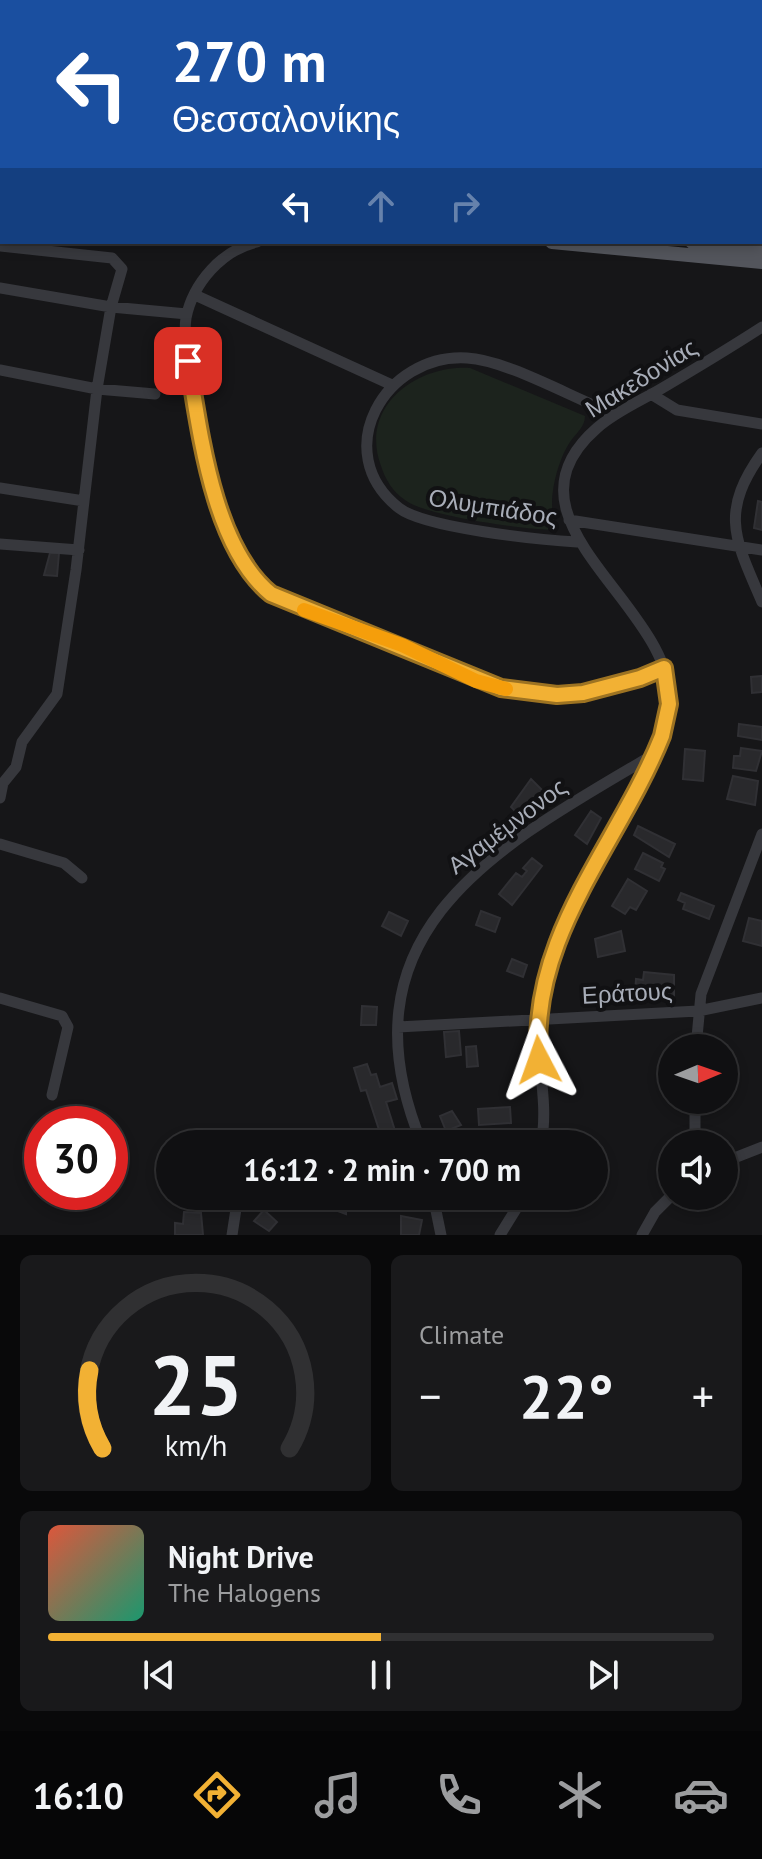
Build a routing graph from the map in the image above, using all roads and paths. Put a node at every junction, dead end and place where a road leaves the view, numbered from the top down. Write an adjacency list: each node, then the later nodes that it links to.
1 (253, 244): 8 (street)
2 (573, 244): 6 (main road)
3 (710, 244): 5 (main road)
4 (0, 246): 9 (street)
5 (762, 250)
6 (762, 262)
7 (0, 288): 9 (street)
8 (195, 295): 10 (street); 13 (street)
9 (111, 307): 10 (street); 14 (street)
10 (187, 314): 29 (street)
11 (762, 327): 16 (street, Μακεδονίας)
12 (0, 370): 14 (street)
13 (392, 385): 17 (street); 23 (street, Ολυμπιάδος)
14 (97, 389): 15 (street); 21 (street)
15 (155, 394)
16 (651, 394): 17 (street, Μακεδονίας); 18 (street)
17 (615, 414): 22 (street, Μακεδονίας)
18 (762, 424)
19 (762, 453): 25 (street)
20 (0, 488): 21 (street)
21 (84, 501): 26 (street)
22 (569, 520): 23 (street, Μακεδονίας); 25 (street)
23 (577, 542): 29 (street, Μακεδονίας)
24 (0, 544): 26 (street)
25 (737, 545): 27 (street); 28 (street)
26 (79, 550): 31 (street)
27 (762, 550)
28 (762, 602)
29 (664, 668): 30 (street, Μακεδονίας)
30 (654, 755): 38 (street, Μακεδονίας); 39 (street, Αγαμέμνονος)
31 (0, 798)
32 (762, 834): 37 (street)
33 (0, 844): 34 (street)
34 (82, 878)
35 (0, 998): 41 (street)
36 (762, 998): 37 (street, Εράτους)
37 (698, 1011): 38 (street, Εράτους); 40 (street)
38 (536, 1020): 39 (street, Εράτους); 43 (street, Μακεδονίας)
39 (398, 1027): 42 (street, Αγαμέμνονος)
40 (697, 1034)
41 (52, 1095)
42 (418, 1130)
43 (542, 1130)
44 (762, 1147): 45 (street)
45 (738, 1156)
46 (658, 1209): 53 (street)
47 (236, 1210): 50 (street)
48 (436, 1210): 51 (street)
49 (515, 1210): 52 (street)
50 (232, 1235)
51 (441, 1235)
52 (500, 1235)
53 (642, 1235)

